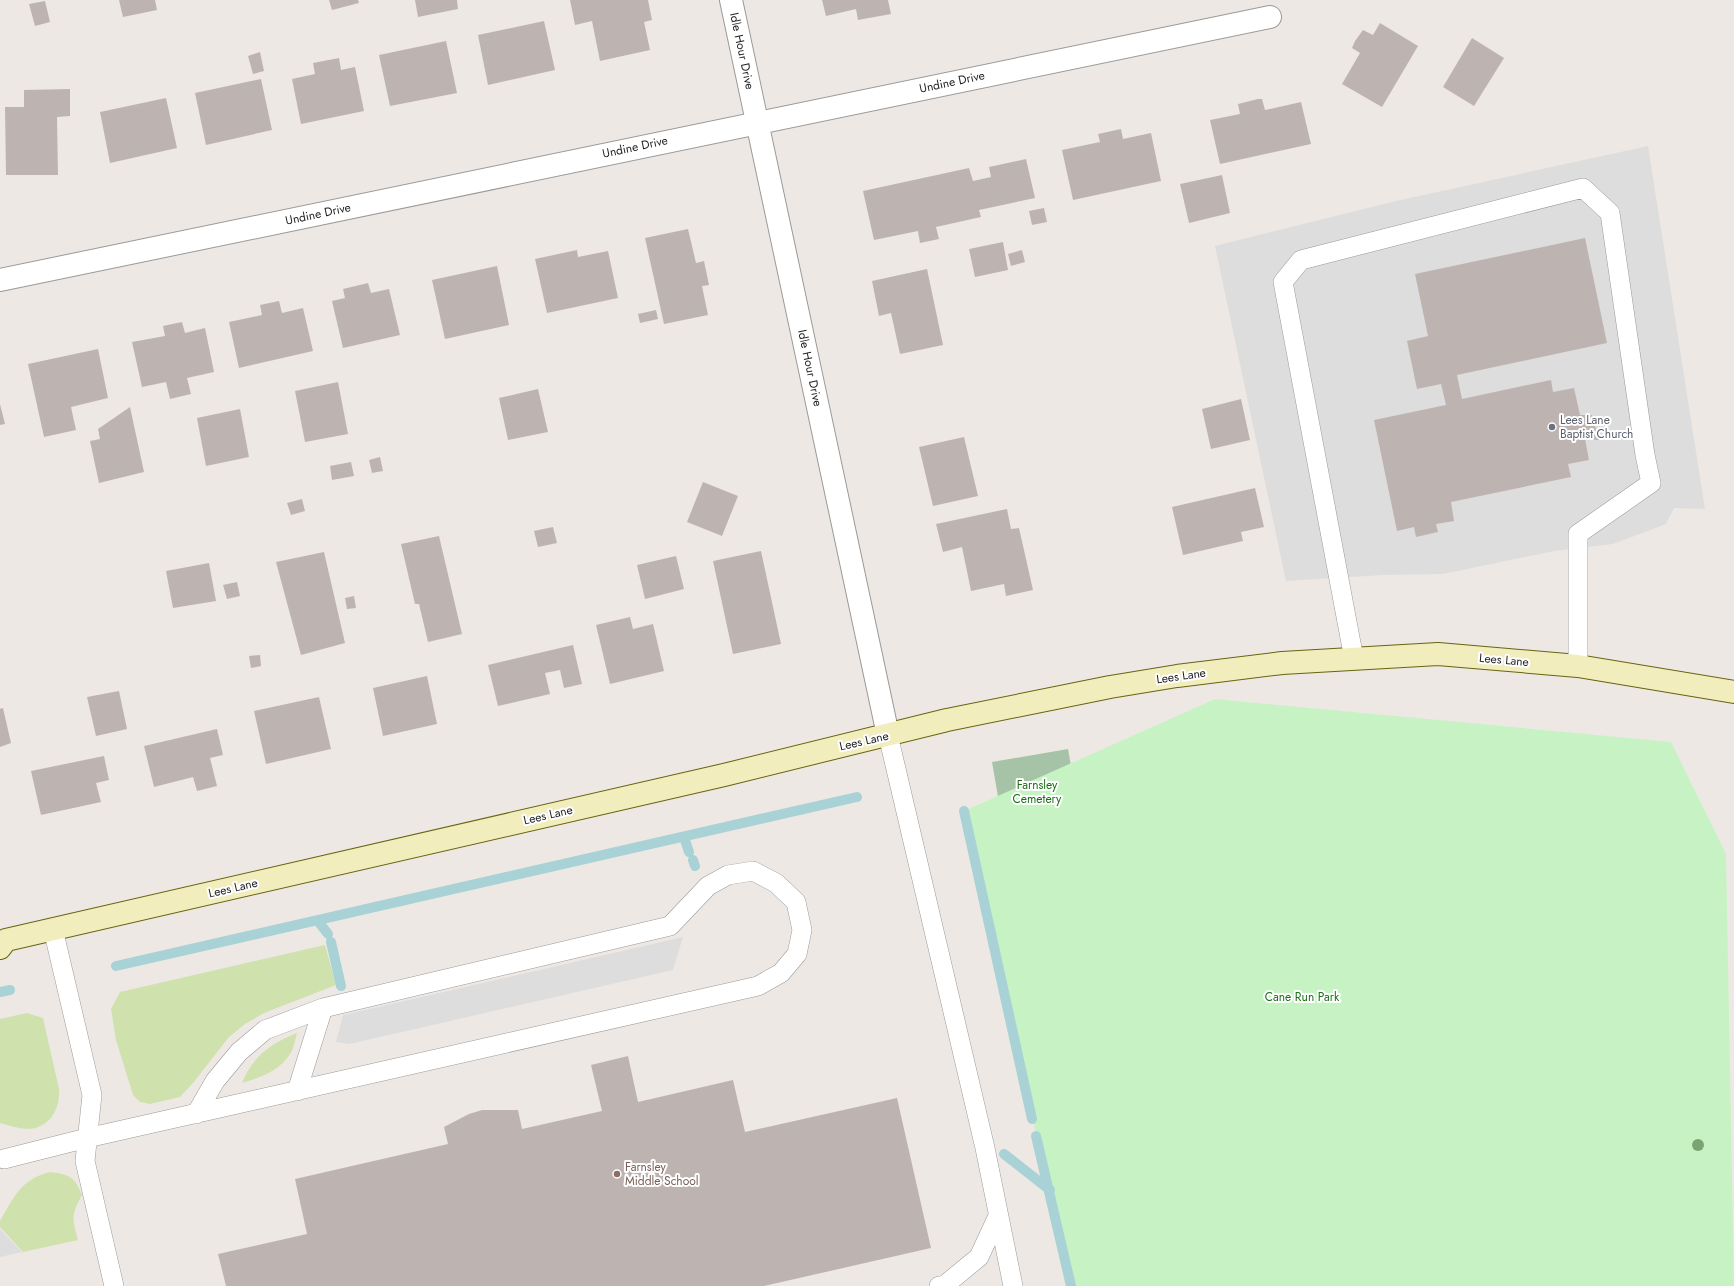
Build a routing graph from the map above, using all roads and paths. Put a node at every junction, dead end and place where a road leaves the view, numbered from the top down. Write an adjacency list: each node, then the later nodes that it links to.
1 (732, 0): 3 (street, Idle Hour Drive)
2 (1270, 17): 3 (street, Undine Drive)
3 (758, 122): 4 (street, Undine Drive); 8 (street, Idle Hour Drive)
4 (0, 280)
5 (1354, 659): 6 (street, Lees Lane); 6 (lane); 8 (street, Lees Lane)
6 (1578, 666): 7 (street, Lees Lane)
7 (1734, 692)
8 (888, 735): 9 (street, Lees Lane); 16 (lane)
9 (54, 929): 10 (street, Lees Lane); 14 (lane)
10 (2, 941)
11 (323, 1008): 12 (lane); 12 (lane); 13 (lane)
12 (297, 1091): 13 (lane)
13 (196, 1114): 14 (lane)
14 (88, 1138): 15 (lane); 18 (lane)
15 (1, 1161)
16 (998, 1216): 17 (lane); 19 (lane)
17 (942, 1285)
18 (114, 1286)
19 (1013, 1286)

